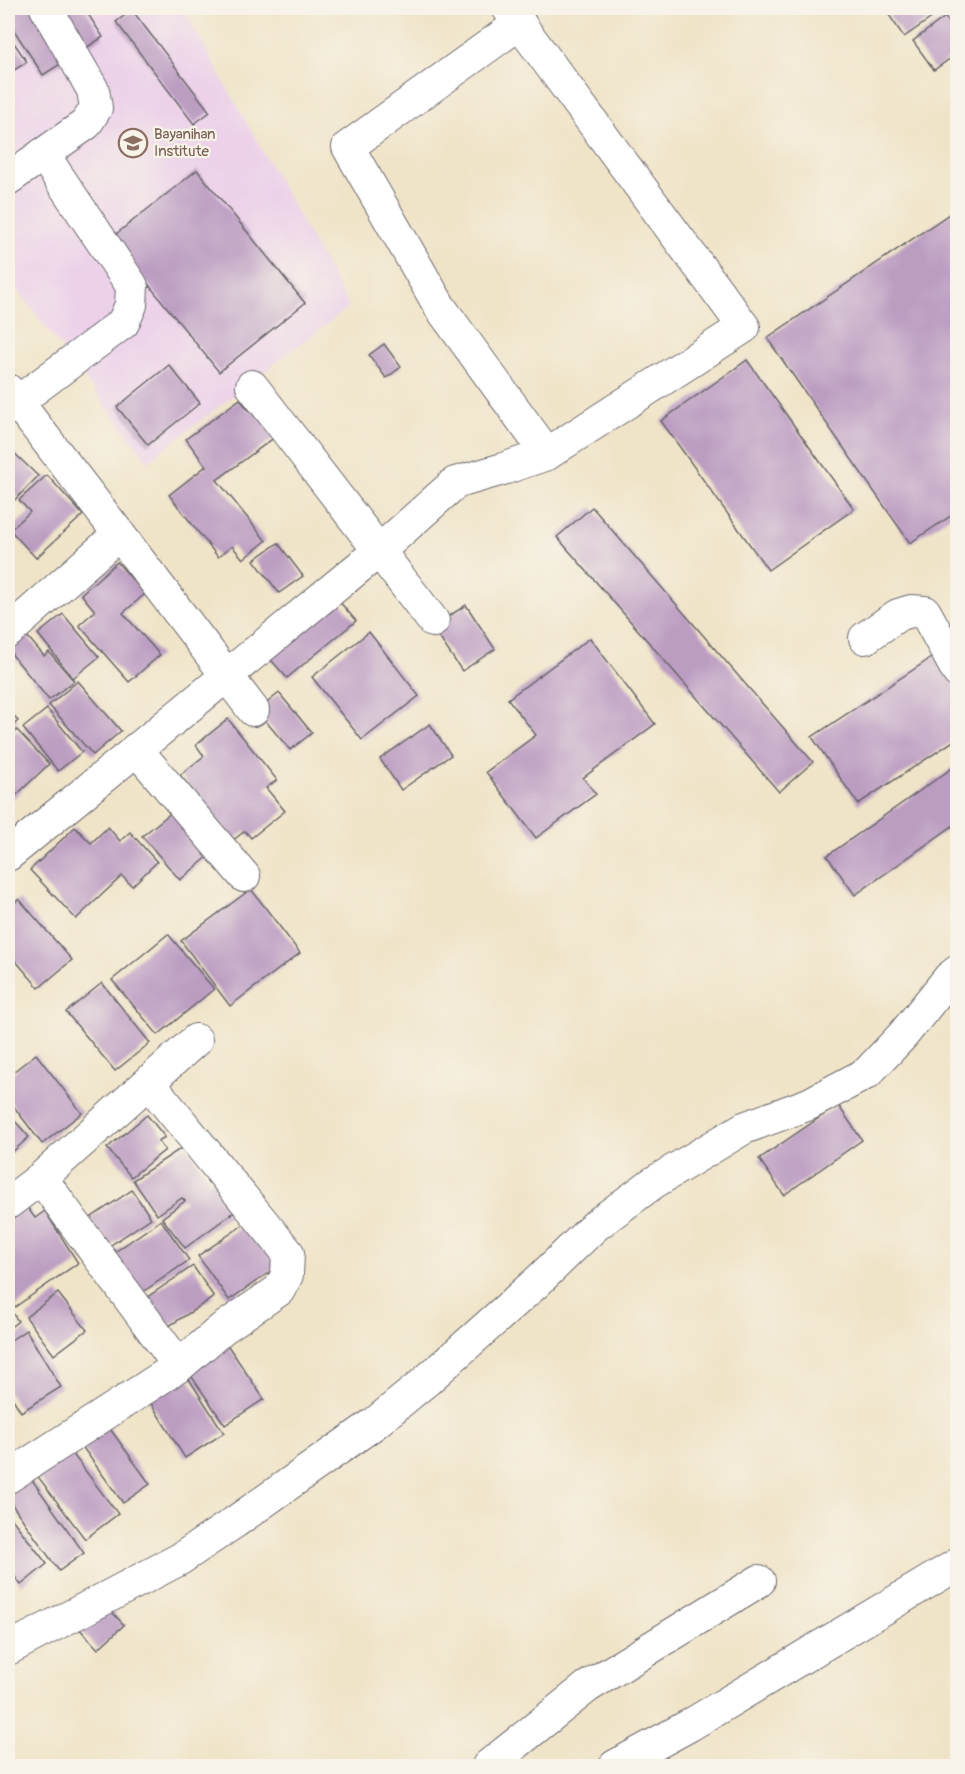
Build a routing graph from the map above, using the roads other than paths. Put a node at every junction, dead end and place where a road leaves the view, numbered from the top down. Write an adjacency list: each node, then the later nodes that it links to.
1 (46, 8): 3 (street)
2 (514, 15): 7 (street); 7 (street)
3 (43, 154): 4 (street); 6 (street)
4 (8, 179)
5 (252, 386): 9 (street)
6 (10, 400): 8 (street)
7 (548, 454): 9 (street)
8 (119, 534): 11 (street); 14 (street)
9 (380, 550): 10 (street); 14 (street)
10 (433, 621)
11 (8, 632)
12 (865, 638): 13 (street)
13 (957, 672)
14 (226, 675): 15 (street); 16 (street)
15 (253, 710)
16 (136, 749): 17 (street); 18 (street)
17 (8, 855)
18 (244, 876)
19 (957, 971): 28 (street)
20 (196, 1040): 21 (street)
21 (149, 1083): 22 (street); 24 (street)
22 (41, 1178): 23 (street); 24 (street)
23 (8, 1203)
24 (179, 1366): 25 (street)
25 (8, 1477)
26 (957, 1563): 30 (street)
27 (759, 1581): 29 (street)
28 (8, 1649)
29 (488, 1767)
30 (615, 1767)

